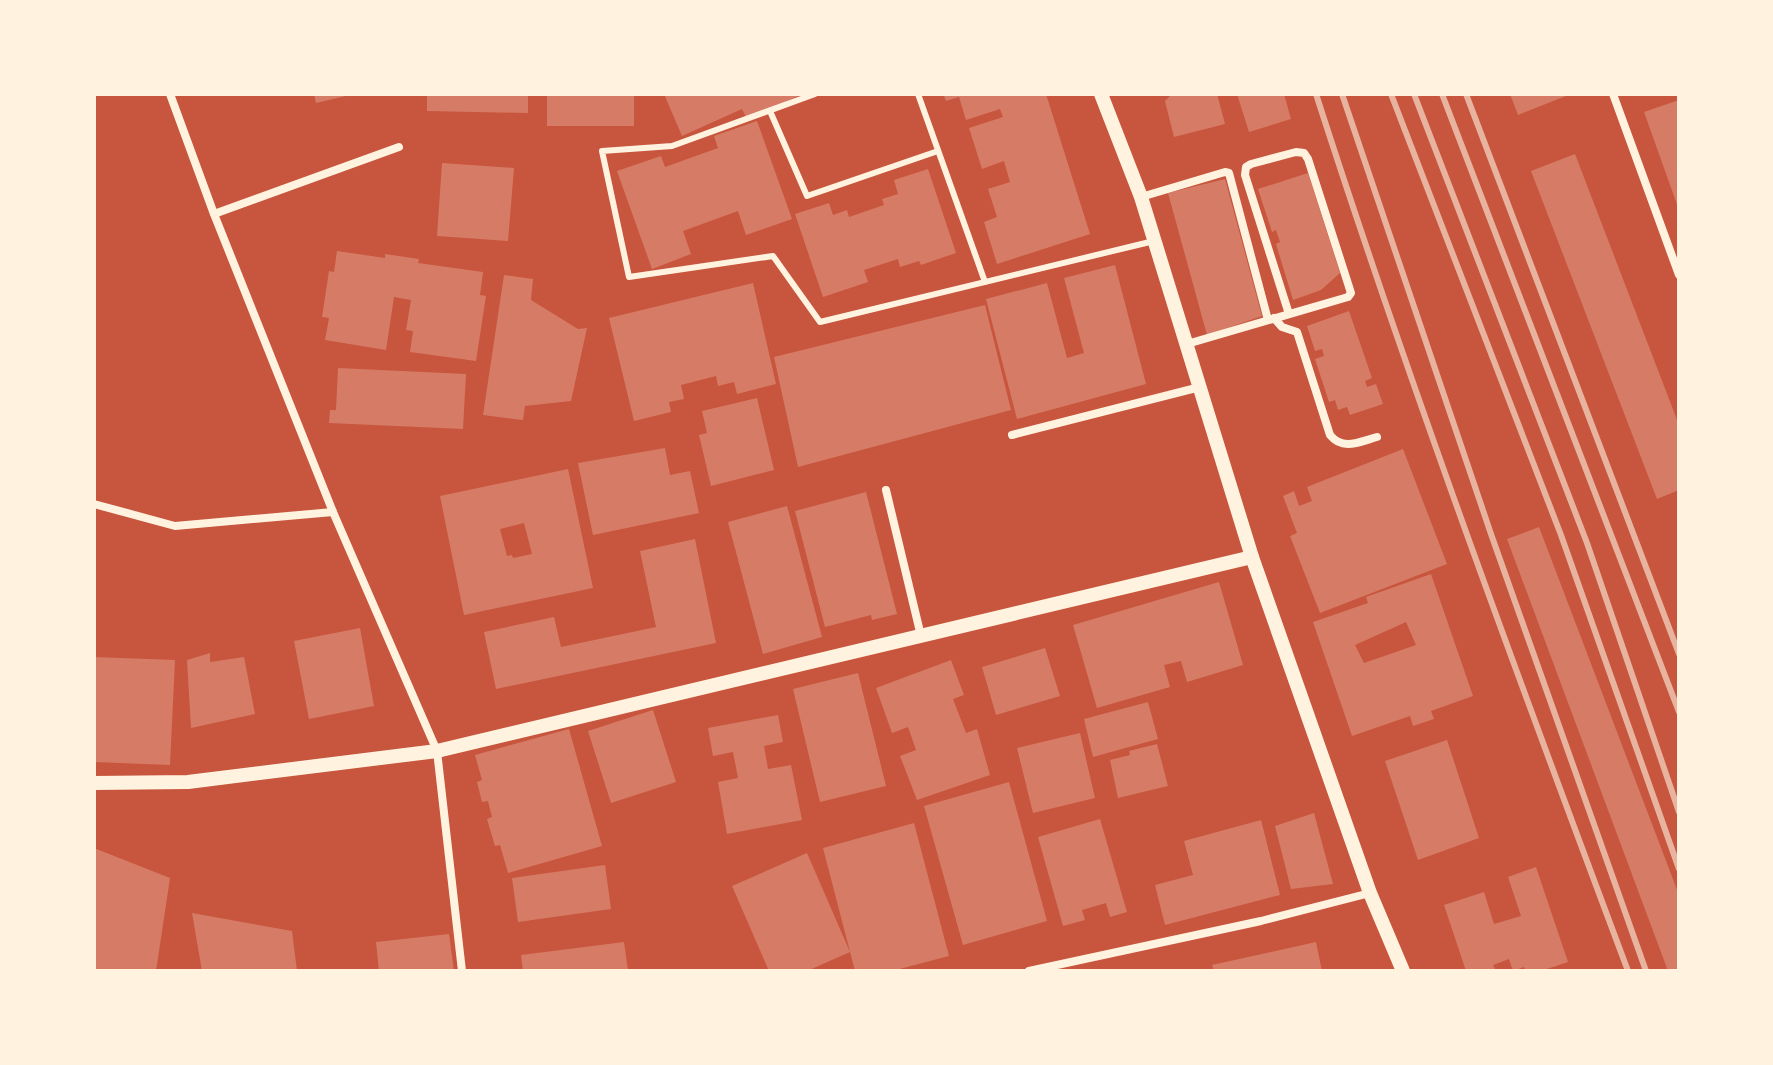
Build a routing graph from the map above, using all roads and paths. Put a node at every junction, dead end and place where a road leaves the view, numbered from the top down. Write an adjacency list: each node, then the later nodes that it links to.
1 (170, 94): 10 (street)
2 (815, 94): 6 (lane)
3 (918, 94): 8 (lane)
4 (1101, 94): 9 (street)
5 (1613, 94): 12 (street)
6 (770, 111): 8 (lane); 13 (lane)
7 (399, 147): 10 (street)
8 (938, 151): 13 (lane)
9 (1141, 197): 11 (street); 15 (street)
10 (214, 214): 22 (street)
11 (1154, 241): 13 (lane); 16 (street)
12 (1679, 275)
13 (985, 282)
14 (1289, 314): 14 (street); 15 (street)
15 (1271, 319): 16 (street); 19 (street)
16 (1187, 344): 17 (street)
17 (1200, 387): 18 (street); 23 (street)
18 (1012, 435)
19 (1377, 437)
20 (886, 490): 24 (street)
21 (94, 504): 22 (street)
22 (333, 512): 25 (street)
23 (1252, 557): 24 (street); 27 (street)
24 (921, 636): 25 (street)
25 (437, 751): 26 (street); 28 (street)
26 (94, 783)
27 (1370, 893): 29 (street); 30 (street)
28 (462, 971)
29 (1029, 971)
30 (1403, 971)

